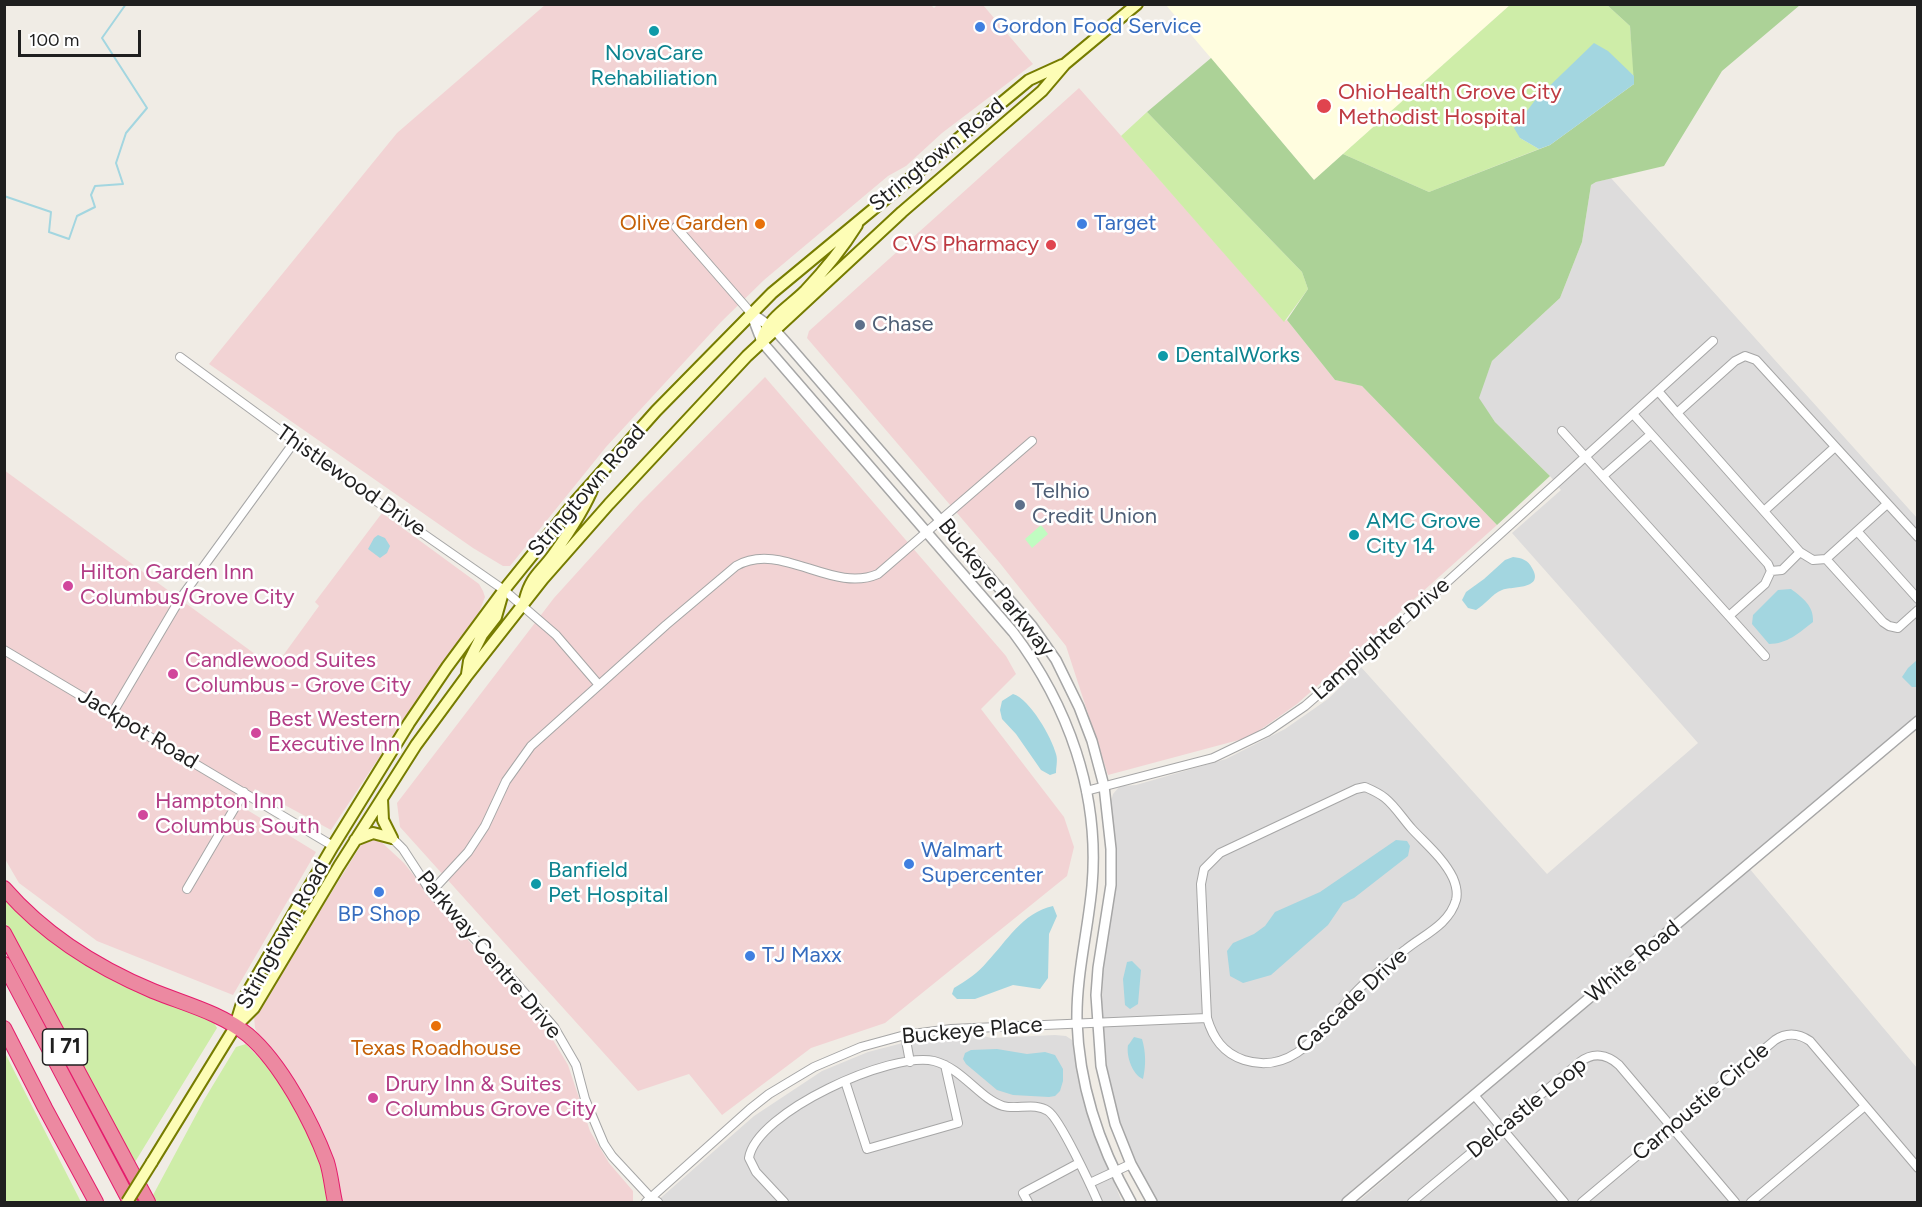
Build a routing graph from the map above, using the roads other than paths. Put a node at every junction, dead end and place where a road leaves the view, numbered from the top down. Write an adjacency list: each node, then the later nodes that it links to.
1 (1137, 4): 2 (main road, Stringtown Road)
2 (1065, 64): 3 (main road, Stringtown Road); 6 (main road, Stringtown Road)
3 (862, 217): 5 (main road, Stringtown Road); 6 (main road)
4 (676, 226): 5 (street, Buckeye Parkway)
5 (751, 313): 6 (street, Buckeye Parkway); 8 (street, Buckeye Parkway); 20 (main road, Stringtown Road)
6 (771, 328): 8 (main road, Stringtown Road); 23 (street, Buckeye Parkway)
7 (1713, 341): 10 (street, Lamplighter Drive)
8 (762, 342): 24 (street, Buckeye Parkway); 32 (main road, Stringtown Road)
9 (180, 357): 15 (street, Thistlewood Drive)
10 (1658, 391): 11 (street); 12 (street, Lamplighter Drive)
11 (1677, 413): 17 (street); 22 (street)
12 (1633, 414): 14 (street); 18 (street, Lamplighter Drive)
13 (1562, 431): 18 (street)
14 (1650, 435): 19 (street); 29 (street)
15 (295, 441): 30 (street, Thistlewood Drive); 39 (street)
16 (1032, 441): 23 (street)
17 (1835, 447): 21 (street); 22 (street)
18 (1585, 457): 19 (street); 41 (street, Lamplighter Drive)
19 (1603, 476): 34 (street)
20 (596, 477): 30 (main road, Stringtown Road); 32 (main road)
21 (1887, 504): 25 (street); 26 (street)
22 (1764, 511): 27 (street)
23 (940, 519): 24 (street); 41 (street, Buckeye Parkway)
24 (927, 531): 38 (street); 42 (street, Buckeye Parkway)
25 (1857, 531): 28 (street); 31 (street)
26 (1917, 537)
27 (1800, 552): 28 (street); 29 (street)
28 (1826, 559): 33 (street)
29 (1771, 571): 34 (street)
30 (504, 590): 32 (street, Thistlewood Drive); 37 (main road); 47 (main road, Stringtown Road)
31 (1917, 599)
32 (523, 605): 37 (main road, Stringtown Road); 38 (street, Thistlewood Drive)
33 (1917, 610)
34 (1728, 616): 36 (street)
35 (4, 650): 39 (street, Jackpot Road)
36 (1765, 656)
37 (466, 677): 44 (main road, Stringtown Road)
38 (599, 685): 50 (street)
39 (112, 714): 43 (street, Jackpot Road)
40 (1917, 721): 63 (street, White Road)
41 (1104, 786): 42 (street, Lamplighter Drive); 56 (street, Buckeye Parkway)
42 (1086, 790): 55 (street, Buckeye Parkway)
43 (244, 792): 47 (street, Jackpot Road); 49 (street)
44 (382, 797): 45 (main road); 46 (main road, Stringtown Road)
45 (393, 838): 46 (main road); 50 (street, Parkway Centre Drive)
46 (355, 840): 52 (main road, Stringtown Road)
47 (333, 846): 52 (main road); 57 (main road, Stringtown Road)
48 (4, 888): 57 (highway)
49 (187, 889)
50 (431, 892): 72 (street, Parkway Centre Drive)
51 (4, 933): 75 (highway, I 71)
52 (288, 952): 57 (main road, Stringtown Road)
53 (4, 964): 74 (highway, I 71)
54 (1207, 1018): 54 (street, Cascade Drive); 56 (street, Buckeye Place)
55 (1077, 1023): 56 (street, Buckeye Place); 59 (street, Buckeye Place); 70 (street, Buckeye Parkway)
56 (1097, 1023): 68 (street, Buckeye Parkway)
57 (235, 1027): 74 (main road, Stringtown Road, bridge); 76 (highway)
58 (4, 1028): 73 (highway, I 71)
59 (905, 1035): 60 (street); 72 (street, Buckeye Place)
60 (910, 1062): 61 (street); 62 (street)
61 (945, 1065): 62 (street); 67 (street)
62 (845, 1081): 77 (street)
63 (1474, 1095): 66 (street); 82 (street, White Road)
64 (1865, 1106): 65 (street, Carnoustie Circle); 69 (street, Carnoustie Circle); 87 (street)
65 (1671, 1127): 66 (street, Delcastle Loop); 85 (street, Carnoustie Circle); 86 (street, Delcastle Loop)
66 (1501, 1128): 83 (street, Delcastle Loop); 84 (street)
67 (1079, 1163): 71 (street); 78 (street)
68 (1131, 1164): 70 (street); 81 (street, Buckeye Parkway)
69 (1917, 1168)
70 (1114, 1171): 71 (street); 80 (street, Buckeye Parkway)
71 (1090, 1183): 79 (street)
72 (652, 1201)
73 (96, 1203)
74 (129, 1203)
75 (148, 1203)
76 (335, 1203)
77 (784, 1203)
78 (1028, 1203)
79 (1098, 1203)
80 (1131, 1203)
81 (1152, 1203)
82 (1347, 1203)
83 (1412, 1203)
84 (1564, 1203)
85 (1582, 1203)
86 (1735, 1203)
87 (1752, 1203)

